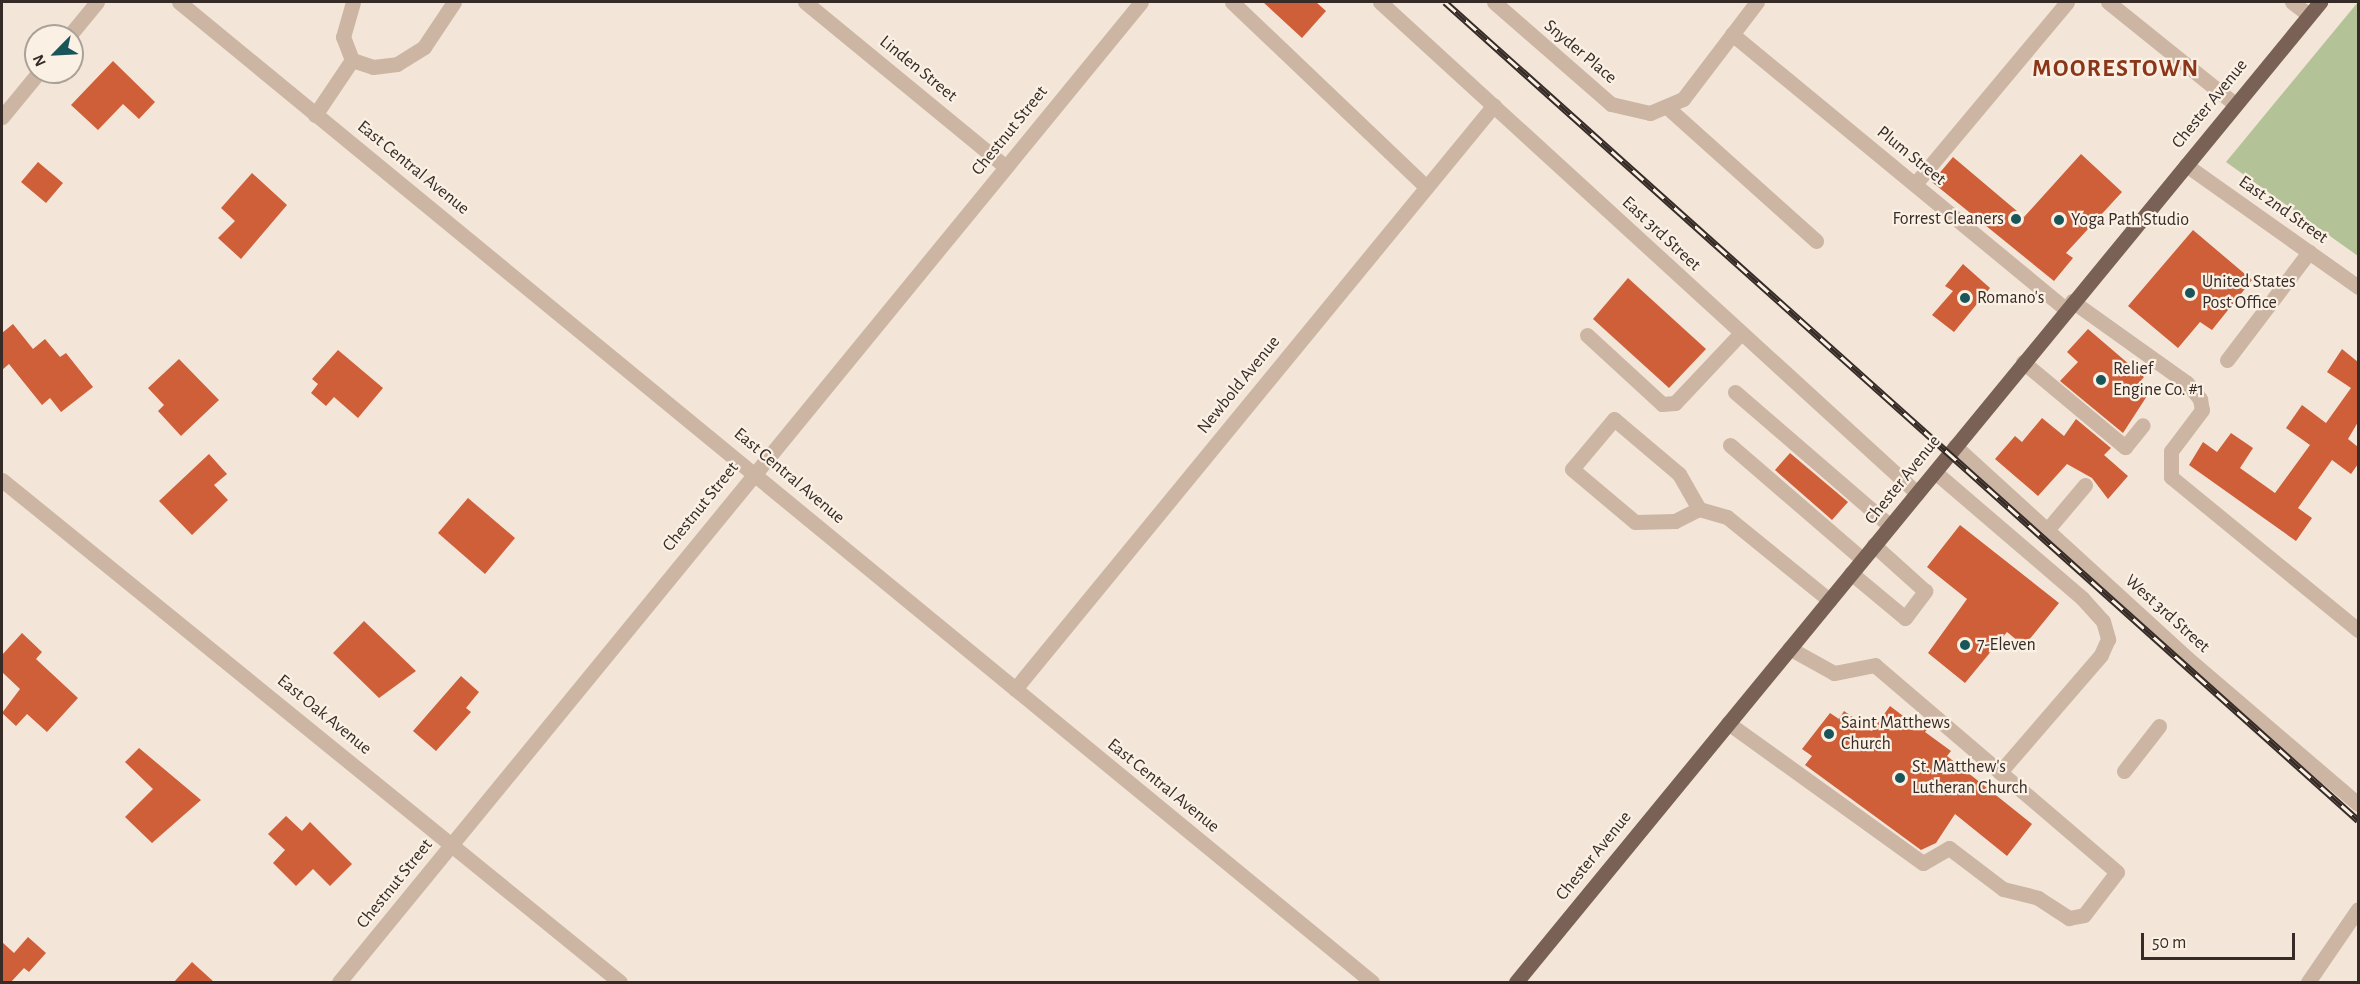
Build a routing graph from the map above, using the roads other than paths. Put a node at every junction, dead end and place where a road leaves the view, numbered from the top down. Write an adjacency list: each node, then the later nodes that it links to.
1 (97, 2): 16 (street)
2 (179, 2): 23 (street, East Central Avenue)
3 (353, 2): 18 (street)
4 (454, 2): 18 (street)
5 (805, 2): 26 (street, Linden Street)
6 (1141, 2): 26 (street, Chestnut Street)
7 (1232, 2): 28 (street)
8 (1380, 2): 20 (street, East 3rd Street)
9 (1494, 2): 22 (street, Snyder Place)
10 (1757, 2): 17 (street)
11 (2067, 2): 27 (street)
12 (2108, 2): 21 (street)
13 (2292, 2): 15 (street)
14 (2319, 2): 15 (main road, Chester Avenue)
15 (2309, 15): 21 (main road, Chester Avenue)
16 (79, 24)
17 (1732, 34): 22 (street, Snyder Place); 27 (street, Plum Street)
18 (352, 60): 23 (street)
19 (29, 84): 24 (street)
20 (1494, 105): 28 (street, Newbold Avenue); 33 (street, East 3rd Street)
21 (2235, 105): 25 (main road, Chester Avenue)
22 (1668, 108): 29 (street)
23 (315, 115): 42 (street, East Central Avenue)
24 (2, 117)
25 (2186, 165): 30 (street, East 2nd Street); 32 (main road, Chester Avenue)
26 (1006, 167): 42 (street, Chestnut Street)
27 (1915, 184): 32 (street, Plum Street)
28 (1426, 187): 55 (street, Newbold Avenue)
29 (1816, 241)
30 (2309, 252): 31 (street, East 2nd Street); 35 (street)
31 (2358, 287)
32 (2069, 305): 36 (main road, Chester Avenue); 53 (street, Plum Street)
33 (1740, 334): 34 (street); 45 (street, East 3rd Street)
34 (1587, 335)
35 (2227, 360)
36 (2023, 362): 38 (street); 40 (main road, Chester Avenue)
37 (1736, 392): 47 (street)
38 (2143, 425)
39 (1730, 445): 50 (street)
40 (1955, 446): 41 (main road, Chester Avenue); 48 (street, West 3rd Street)
41 (1935, 472): 45 (main road, Chester Avenue); 59 (street)
42 (754, 473): 55 (street, East Central Avenue); 61 (street, Chestnut Street)
43 (2, 480): 61 (street, East Oak Avenue)
44 (2085, 485): 48 (street)
45 (1917, 493): 47 (main road, Chester Avenue)
46 (1699, 509): 46 (street); 52 (street)
47 (1890, 526): 49 (main road, Chester Avenue)
48 (2047, 530): 60 (street, West 3rd Street)
49 (1874, 545): 50 (main road, Chester Avenue); 51 (street)
50 (1862, 559): 51 (main road, Chester Avenue)
51 (1851, 573): 52 (main road, Chester Avenue)
52 (1829, 600): 54 (main road, Chester Avenue)
53 (2358, 630)
54 (1789, 648): 56 (main road, Chester Avenue); 59 (street)
55 (1015, 689): 65 (street, East Central Avenue)
56 (1728, 723): 59 (street); 66 (main road, Chester Avenue)
57 (2159, 726): 58 (street)
58 (2124, 771)
59 (2000, 772)
60 (2358, 804)
61 (452, 844): 63 (street, Chestnut Street); 64 (street, East Oak Avenue)
62 (2358, 909): 67 (street)
63 (339, 982)
64 (620, 982)
65 (1372, 982)
66 (1516, 982)
67 (2308, 982)

